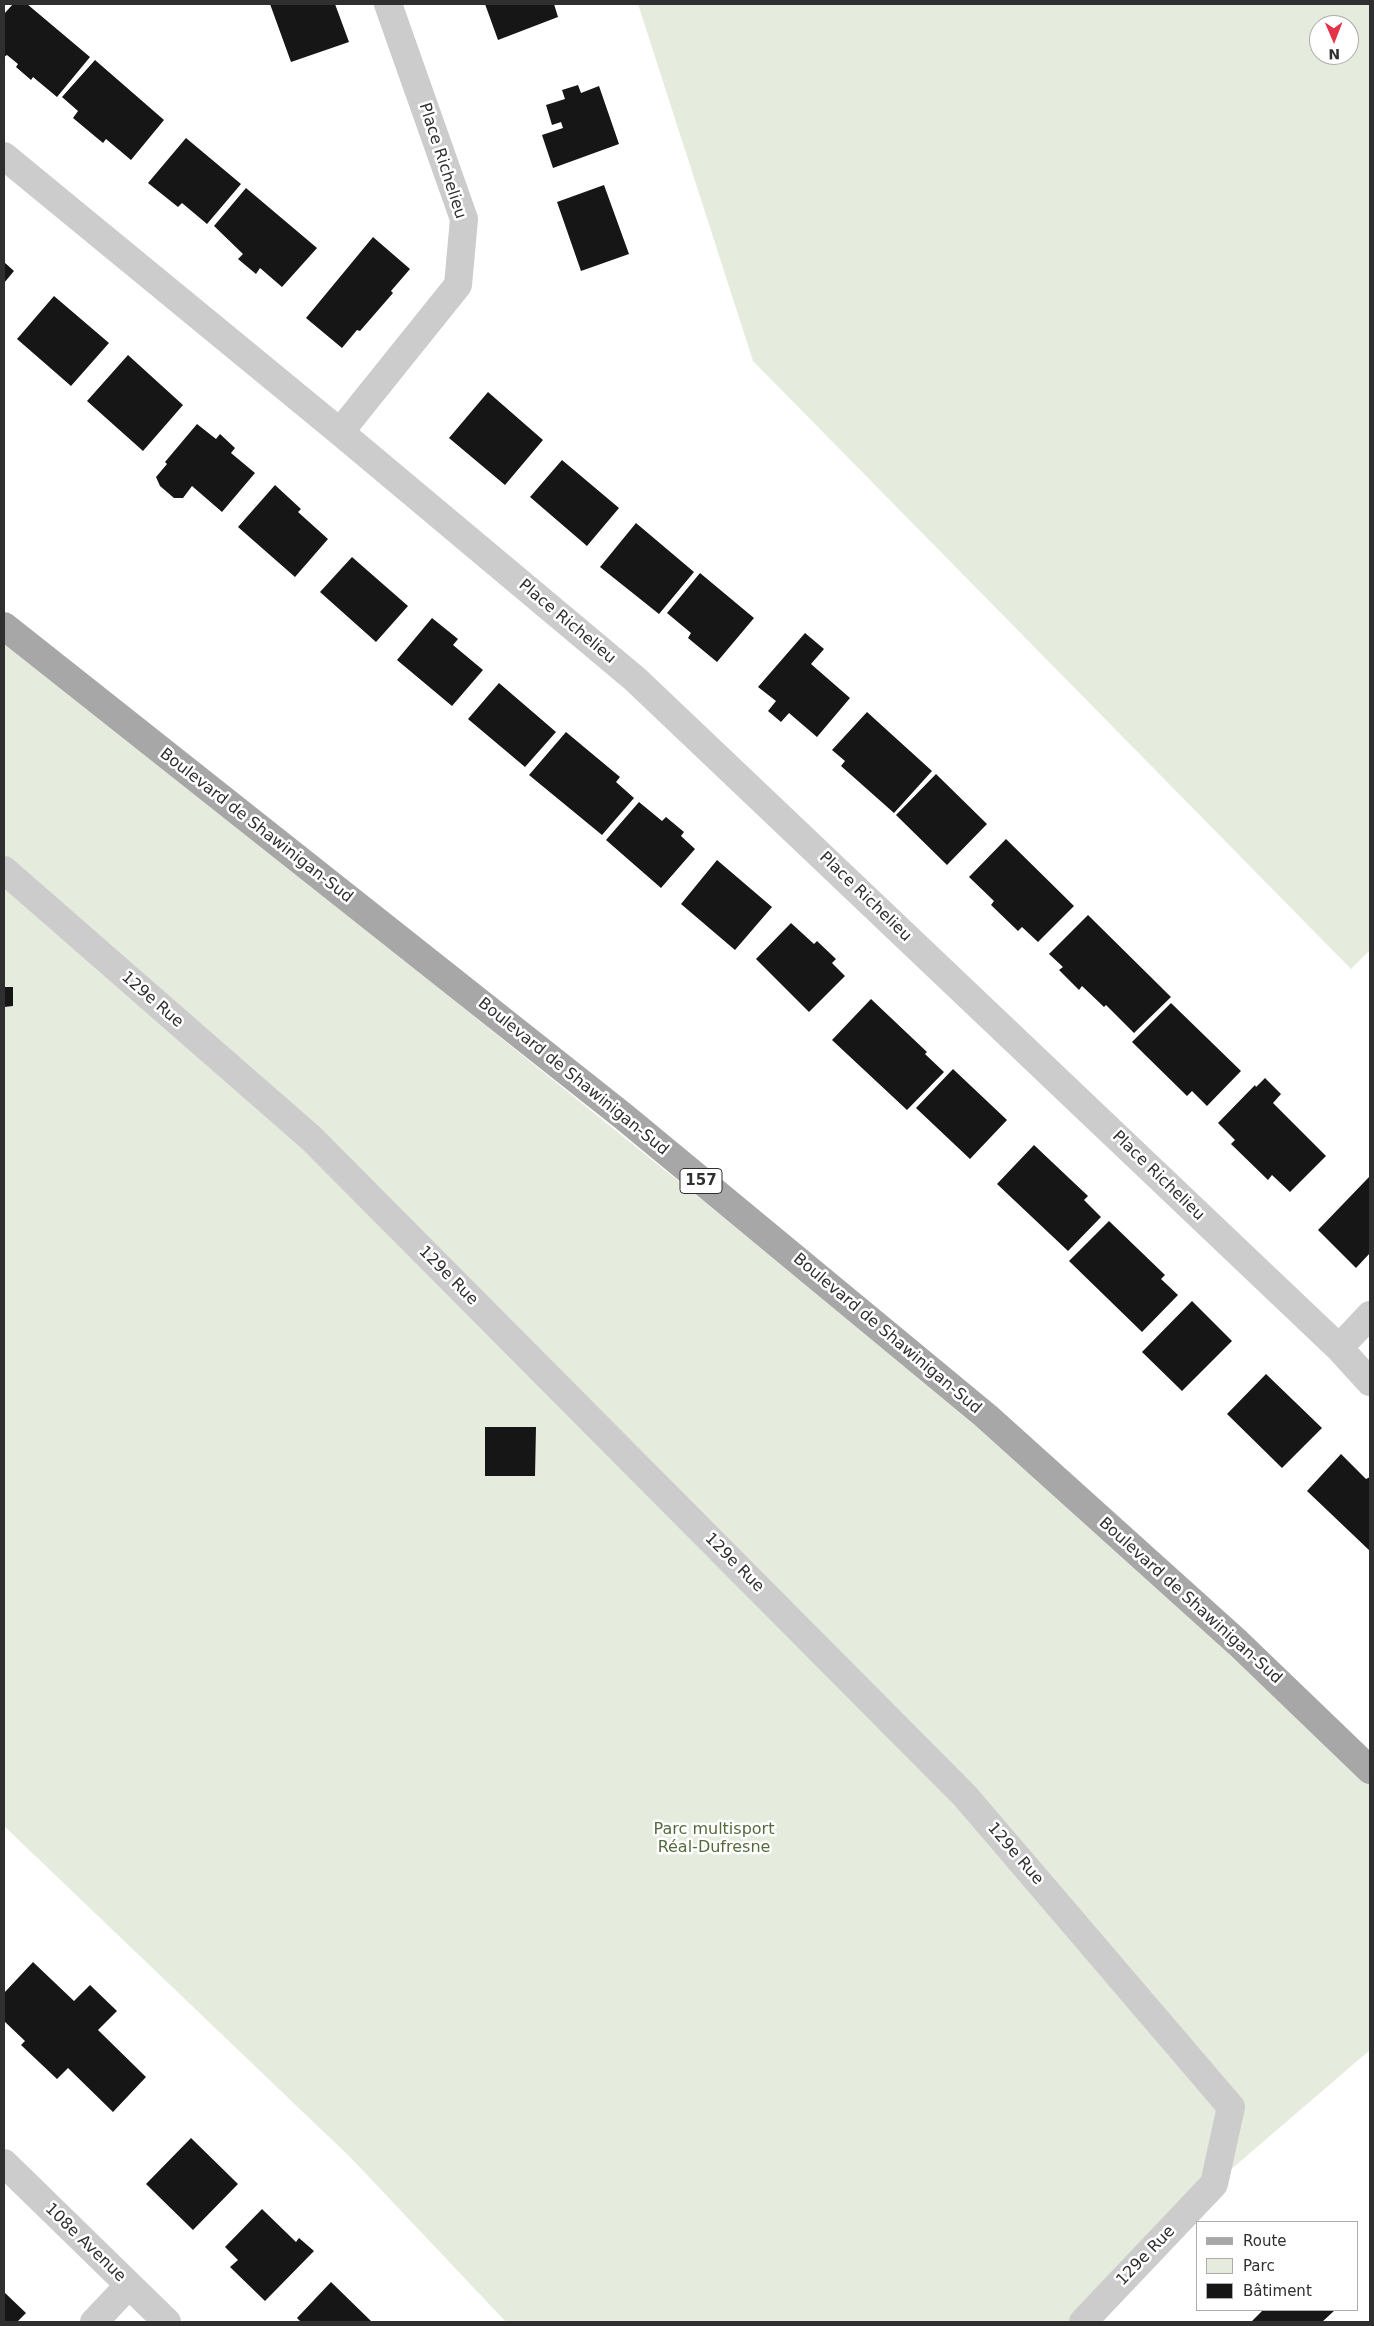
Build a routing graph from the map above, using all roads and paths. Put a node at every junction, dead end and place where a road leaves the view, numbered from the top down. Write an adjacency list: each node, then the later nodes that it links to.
1 (388, 4): 3 (street, Place Richelieu)
2 (4, 156): 3 (street, Place Richelieu)
3 (340, 432): 7 (street, Place Richelieu)
4 (4, 626): 9 (main road, Boulevard de Shawinigan-Sud / 157)
5 (4, 870): 14 (street, 129e Rue)
6 (1370, 1315): 7 (street)
7 (1339, 1348): 8 (street, Place Richelieu)
8 (1370, 1382)
9 (1370, 1770)
10 (4, 2164): 11 (street, 108e Avenue)
11 (129, 2285): 12 (street); 13 (street, 108e Avenue)
12 (94, 2322)
13 (167, 2322)
14 (1083, 2322)

